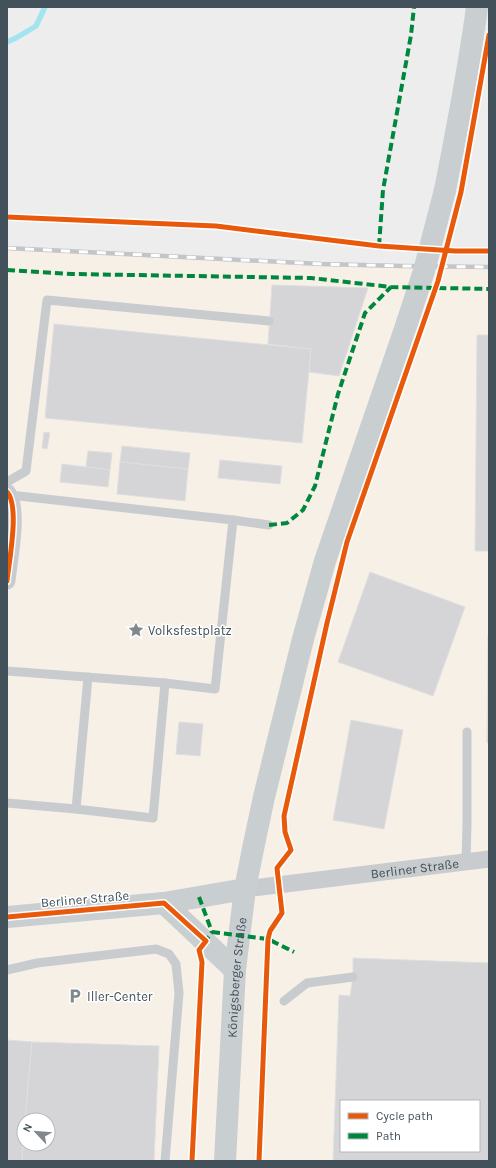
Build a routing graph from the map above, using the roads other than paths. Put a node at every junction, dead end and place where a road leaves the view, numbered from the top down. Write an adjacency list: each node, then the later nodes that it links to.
1 (477, 7): 15 (main road, Königsberger Straße, bridge)
2 (269, 321): 3 (lane)
3 (8, 490): 4 (lane); 6 (street)
4 (233, 520): 5 (lane); 9 (lane)
5 (269, 525)
6 (7, 581)
7 (7, 671): 8 (lane)
8 (88, 677): 9 (lane); 12 (lane)
9 (165, 683): 12 (lane)
10 (467, 732): 14 (lane)
11 (7, 803): 12 (lane)
12 (76, 809)
13 (489, 859): 14 (street, Berliner Straße)
14 (466, 862): 15 (street, Berliner Straße)
15 (245, 889): 16 (main road, Berliner Straße); 19 (main road, Königsberger Straße)
16 (164, 903): 17 (main road, Berliner Straße); 19 (main road)
17 (7, 918)
18 (7, 970): 22 (lane)
19 (235, 970): 23 (main road, Königsberger Straße)
20 (353, 977): 21 (lane)
21 (284, 1001)
22 (165, 1161)
23 (224, 1161)

